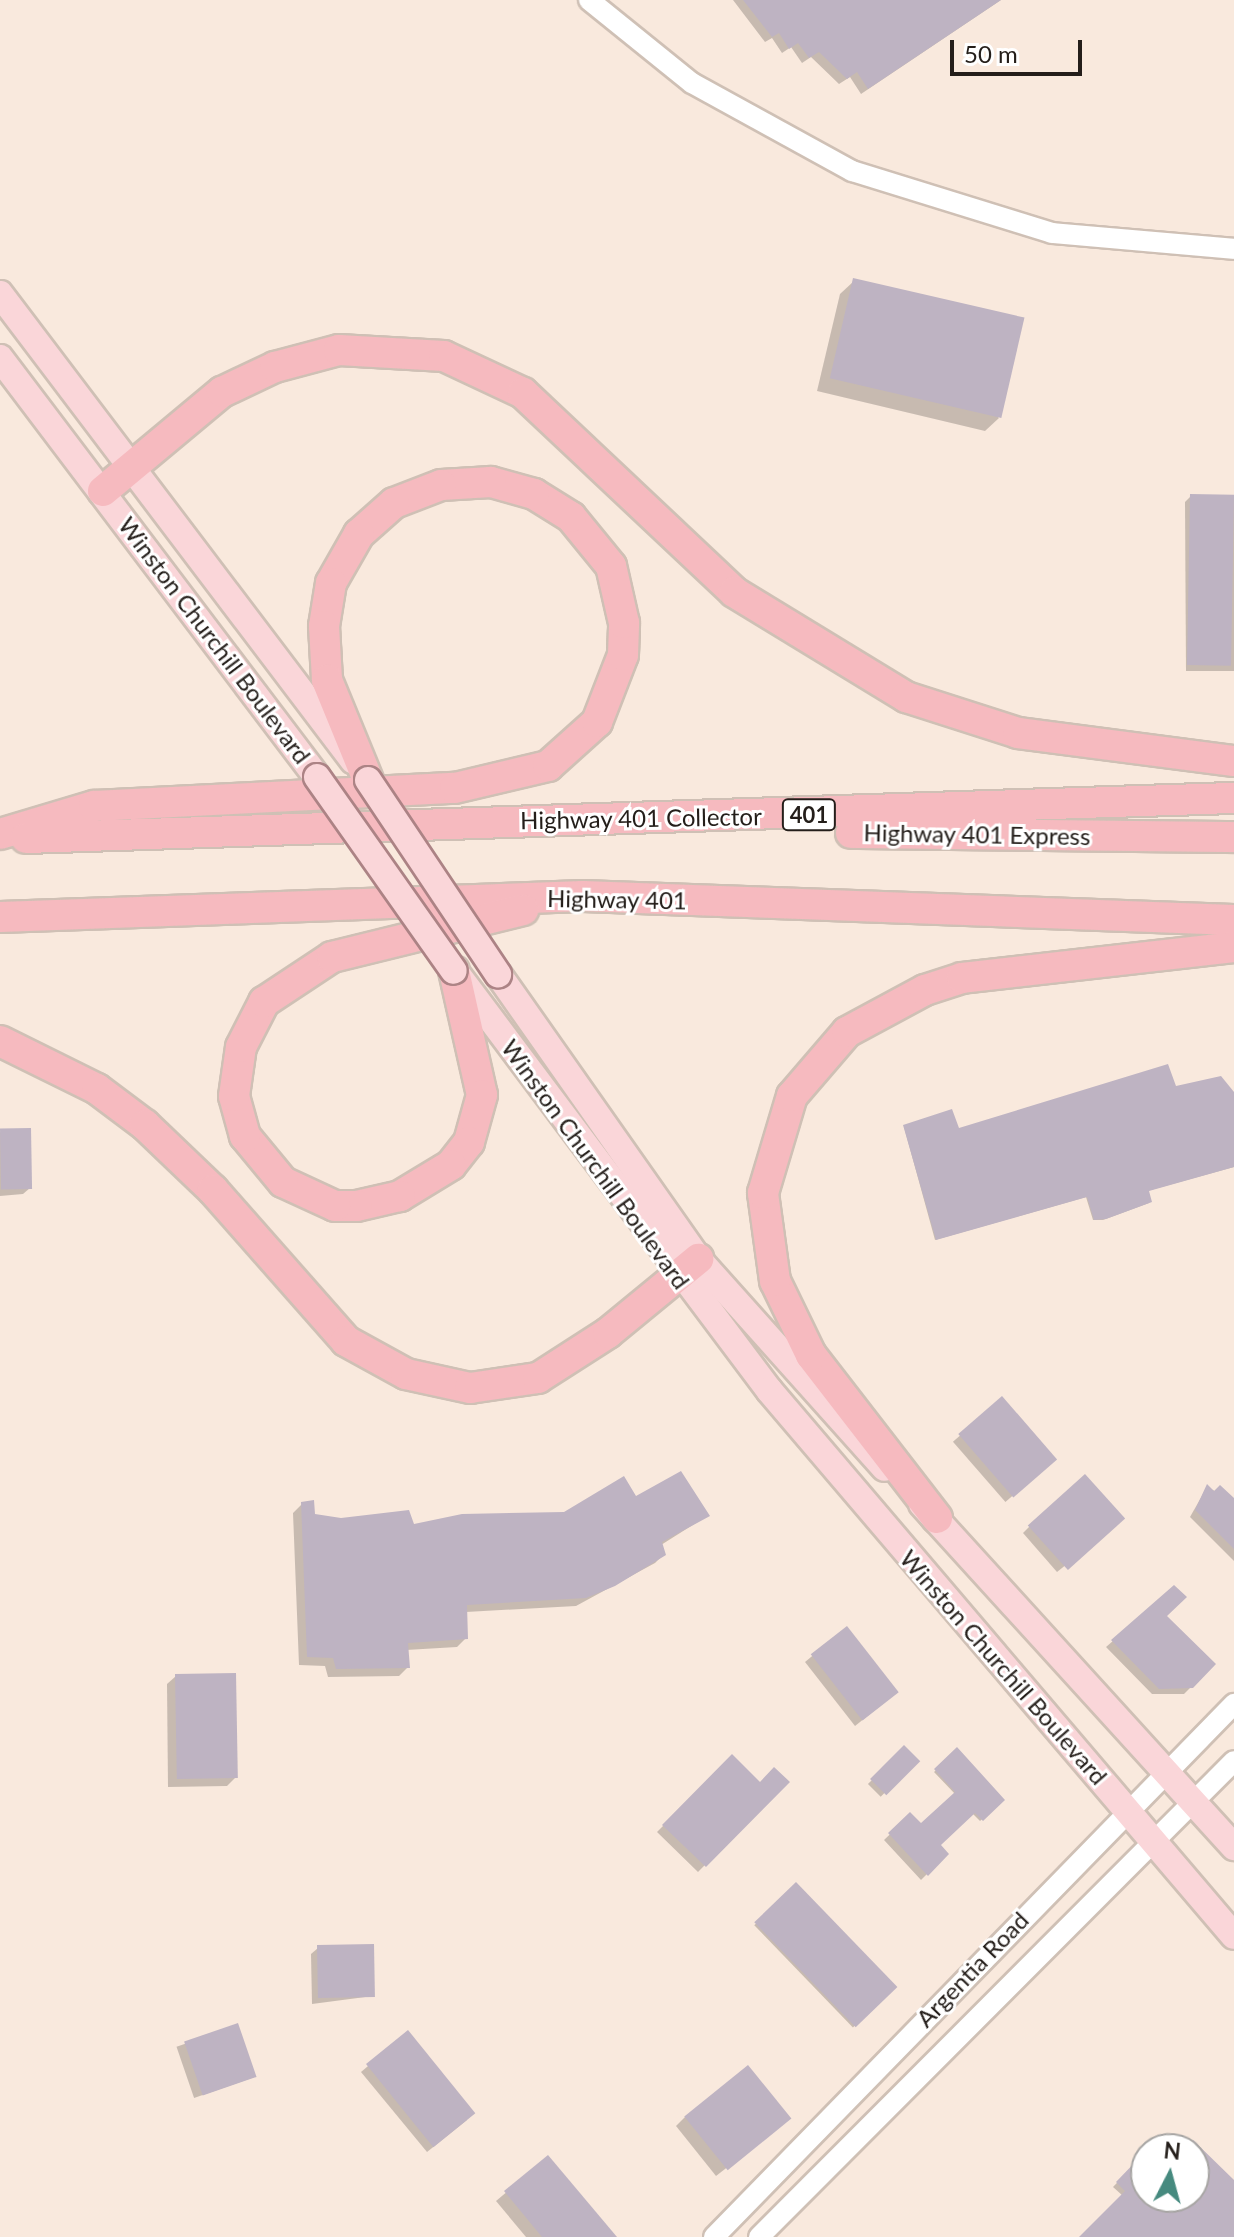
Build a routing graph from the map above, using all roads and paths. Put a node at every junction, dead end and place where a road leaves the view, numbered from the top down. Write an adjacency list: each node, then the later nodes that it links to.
1 (589, 0): 2 (street)
2 (1234, 249)
3 (0, 294): 5 (main road, Winston Churchill Boulevard)
4 (0, 358): 6 (main road, Winston Churchill Boulevard)
5 (136, 469): 6 (highway); 7 (highway); 8 (main road, Winston Churchill Boulevard)
6 (103, 491): 17 (main road, Winston Churchill Boulevard, bridge)
7 (1234, 761)
8 (368, 780): 11 (highway); 19 (main road, Winston Churchill Boulevard, bridge)
9 (1234, 798): 10 (highway, Highway 401 Collector / 401)
10 (385, 827): 11 (highway, 401); 12 (highway, Highway 401 Express / 401)
11 (0, 837)
12 (1234, 837)
13 (583, 896): 14 (highway, Highway 401); 15 (highway, Highway 401); 17 (highway)
14 (0, 917)
15 (1234, 920)
16 (1234, 947): 20 (highway)
17 (454, 971): 19 (main road, Winston Churchill Boulevard)
18 (0, 1041): 19 (highway)
19 (688, 1268): 20 (main road, Winston Churchill Boulevard); 25 (main road, Winston Churchill Boulevard)
20 (937, 1518): 23 (main road, Winston Churchill Boulevard)
21 (1234, 1704): 23 (street, Argentia Road)
22 (1234, 1761): 24 (street, Argentia Road)
23 (1167, 1772): 24 (main road, Winston Churchill Boulevard); 25 (street, Argentia Road)
24 (1194, 1802): 26 (street, Argentia Road); 27 (main road, Winston Churchill Boulevard)
25 (1128, 1811): 26 (main road, Winston Churchill Boulevard); 29 (street, Argentia Road)
26 (1154, 1843): 28 (main road, Winston Churchill Boulevard); 30 (street, Argentia Road)
27 (1234, 1847)
28 (1234, 1936)
29 (714, 2237)
30 (759, 2237)

